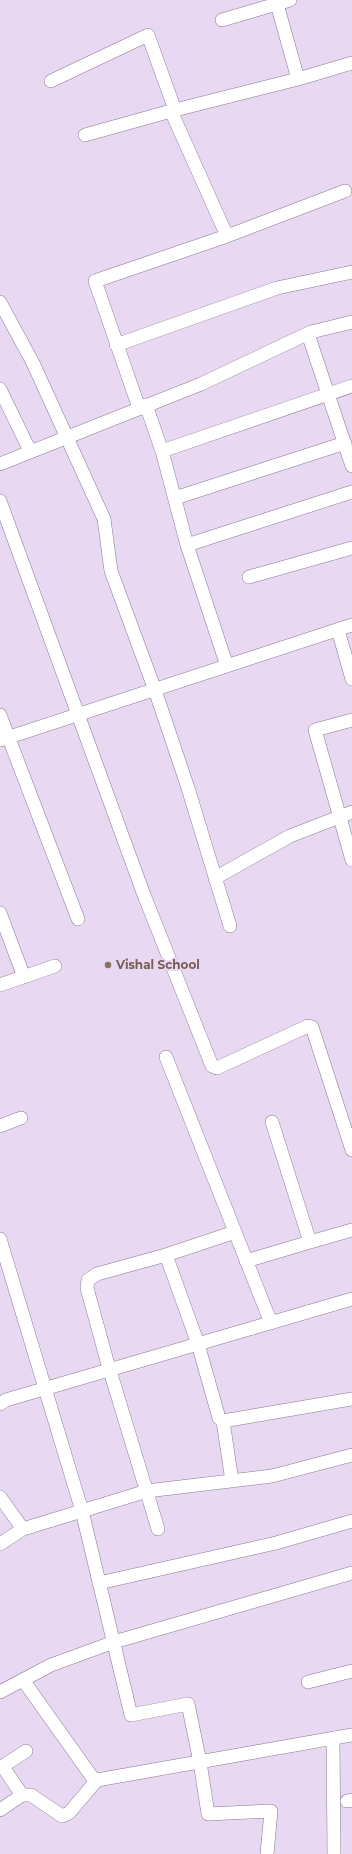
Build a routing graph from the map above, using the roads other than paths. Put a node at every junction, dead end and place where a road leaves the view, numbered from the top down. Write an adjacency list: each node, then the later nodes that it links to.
1 (290, 0): 2 (street)
2 (277, 4): 3 (street); 5 (street)
3 (222, 20)
4 (352, 64): 5 (street)
5 (298, 79): 7 (street)
6 (51, 81): 7 (street)
7 (173, 111): 8 (street); 10 (street)
8 (85, 135)
9 (345, 191): 10 (street)
10 (227, 236): 15 (street)
11 (352, 272): 15 (street)
12 (0, 302): 20 (street)
13 (352, 322): 14 (street)
14 (308, 334): 18 (street); 19 (street)
15 (116, 345): 19 (street)
16 (352, 386): 18 (street)
17 (0, 389): 23 (street)
18 (328, 394): 21 (street); 22 (street)
19 (142, 407): 20 (street); 22 (street)
20 (66, 436): 23 (street); 36 (street)
21 (347, 441): 25 (street); 27 (street)
22 (162, 450): 27 (street)
23 (30, 451): 24 (street)
24 (0, 464)
25 (352, 466)
26 (352, 492): 29 (street)
27 (176, 498): 29 (street)
28 (0, 501): 37 (street)
29 (186, 545): 34 (street)
30 (352, 548): 31 (street)
31 (249, 577)
32 (352, 625): 33 (street)
33 (338, 630): 34 (street); 35 (street)
34 (227, 666): 36 (street)
35 (352, 679)
36 (155, 690): 37 (street); 44 (street)
37 (79, 714): 40 (street); 55 (street)
38 (0, 715): 40 (street)
39 (352, 720): 42 (street)
40 (4, 739): 46 (street)
41 (352, 812): 42 (street)
42 (339, 817): 43 (street); 44 (street)
43 (352, 860)
44 (215, 878): 47 (street)
45 (0, 913): 49 (street)
46 (78, 919)
47 (230, 926)
48 (55, 966): 49 (street)
49 (24, 977): 50 (street)
50 (0, 985)
51 (166, 1057): 57 (street)
52 (21, 1118): 54 (street)
53 (272, 1122): 59 (street)
54 (0, 1126)
55 (352, 1150)
56 (352, 1230): 59 (street)
57 (235, 1232): 60 (street); 61 (street)
58 (0, 1239): 66 (street)
59 (310, 1242): 61 (street)
60 (166, 1255): 64 (street); 65 (street)
61 (246, 1261): 63 (street)
62 (352, 1299): 63 (street)
63 (271, 1323): 64 (street)
64 (198, 1344): 65 (street); 69 (street)
65 (111, 1370): 66 (street); 72 (street)
66 (45, 1389): 68 (street); 74 (street)
67 (352, 1399): 69 (street)
68 (0, 1404)
69 (223, 1421): 71 (street)
70 (352, 1455): 71 (street)
71 (232, 1481): 72 (street)
72 (147, 1491): 74 (street); 77 (street)
73 (0, 1497): 76 (street)
74 (82, 1511): 76 (street); 80 (street)
75 (352, 1522): 80 (street)
76 (23, 1529): 78 (street)
77 (158, 1529)
78 (0, 1544)
79 (352, 1573): 81 (street)
80 (99, 1583): 81 (street)
81 (114, 1642): 83 (street); 89 (street)
82 (352, 1671): 84 (street)
83 (23, 1680): 85 (street); 91 (street)
84 (308, 1682)
85 (0, 1692)
86 (352, 1735): 87 (street)
87 (334, 1738): 89 (street); 95 (street)
88 (26, 1750): 90 (street)
89 (200, 1762): 91 (street); 94 (street)
90 (2, 1767): 92 (street)
91 (98, 1780): 92 (street)
92 (22, 1795): 93 (street)
93 (0, 1810)
94 (267, 1854)
95 (334, 1854)

